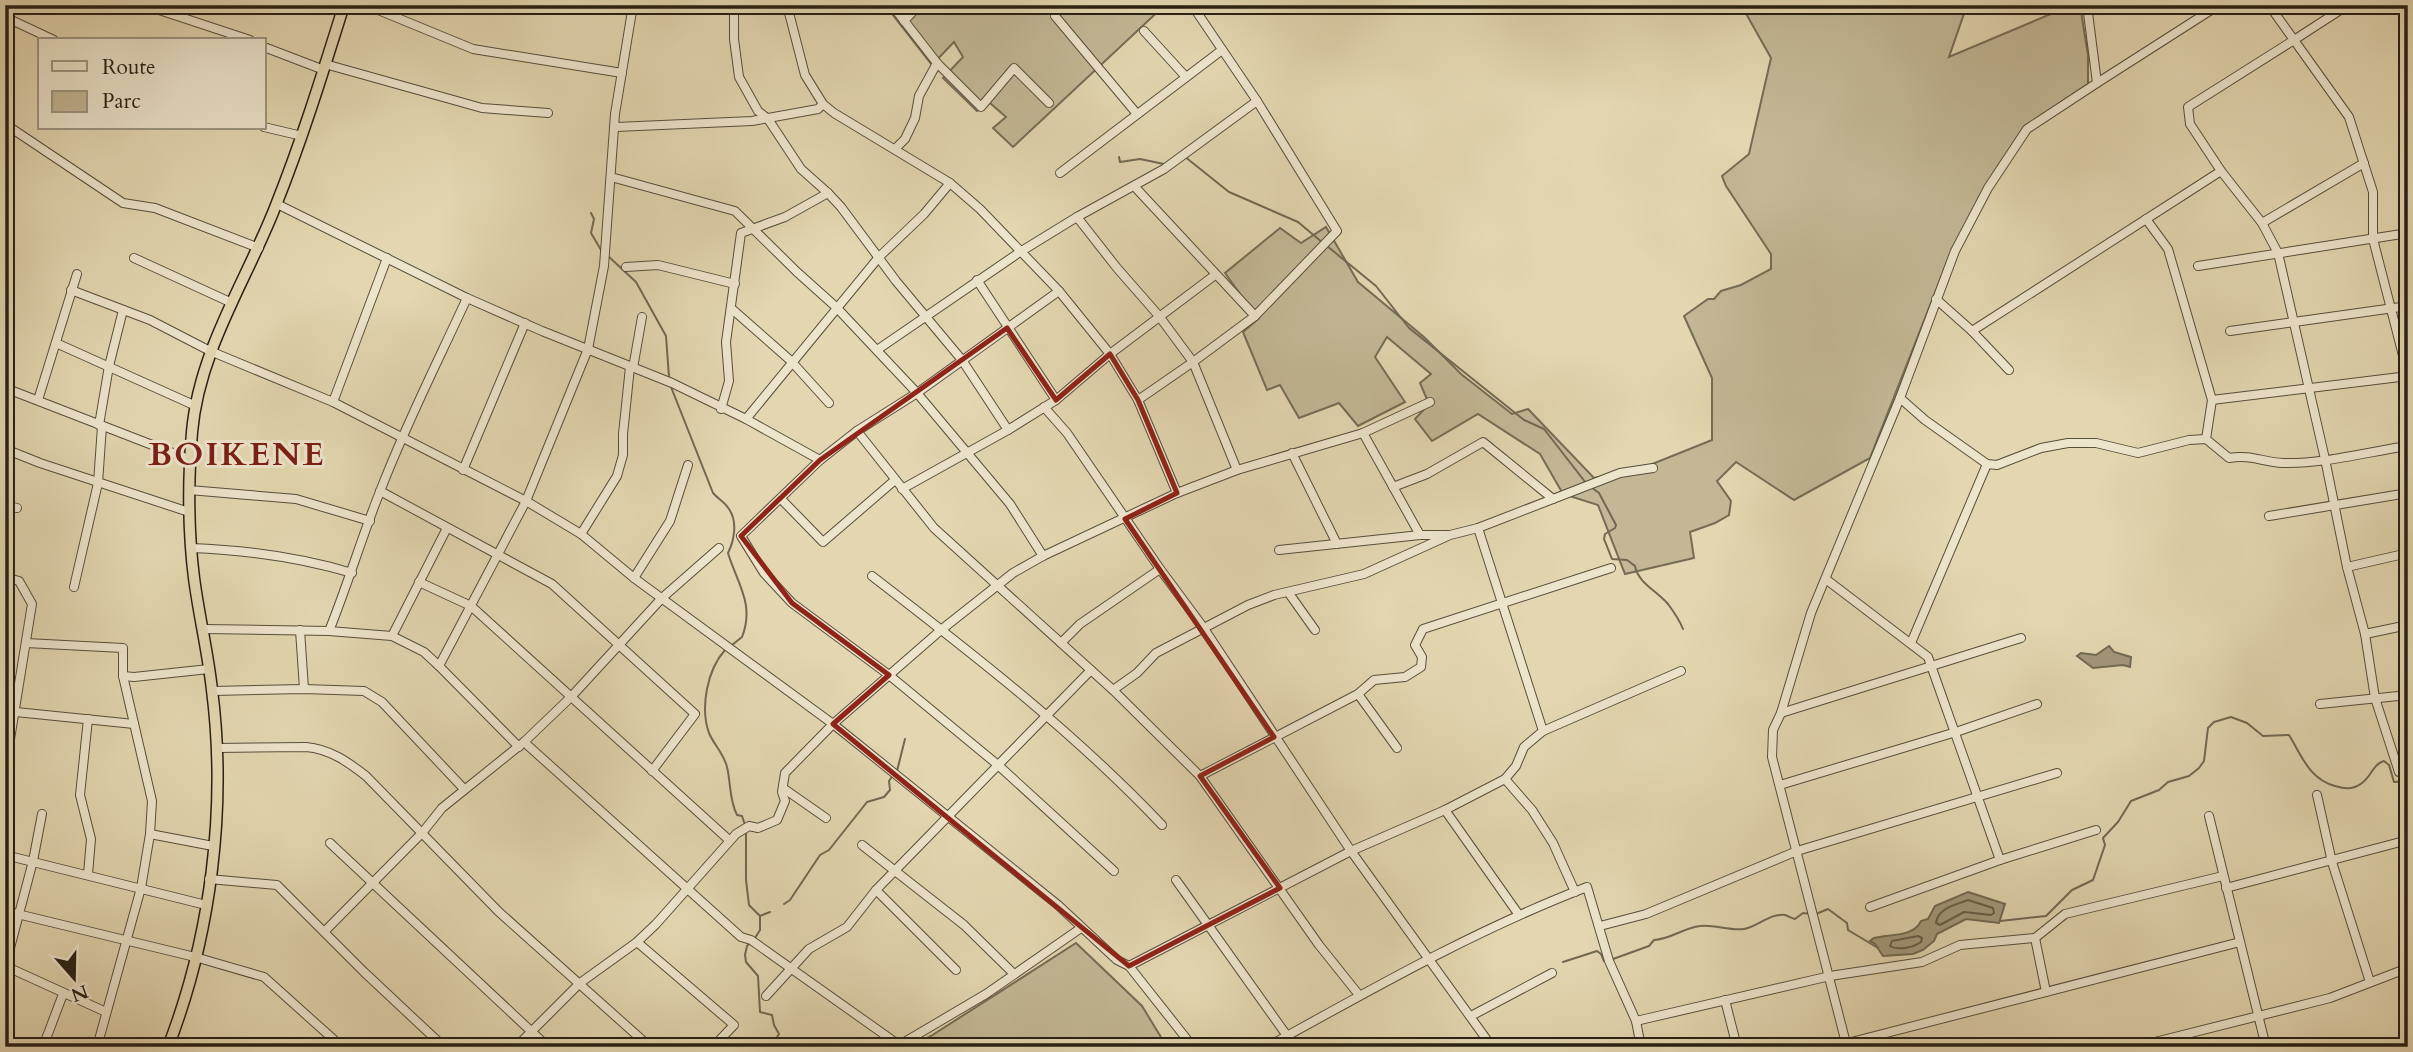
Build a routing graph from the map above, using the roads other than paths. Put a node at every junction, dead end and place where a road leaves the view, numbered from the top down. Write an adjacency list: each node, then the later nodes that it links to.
1 (144, 5): 20 (street)
2 (344, 5): 25 (highway)
3 (366, 5): 26 (street)
4 (632, 5): 26 (street)
5 (734, 5): 34 (street)
6 (811, 5): 14 (street)
7 (892, 5): 17 (street)
8 (919, 5): 17 (street)
9 (1192, 5): 23 (street)
10 (2087, 5): 28 (street)
11 (2219, 5): 28 (street)
12 (2269, 5): 21 (street)
13 (2348, 5): 21 (street)
14 (788, 8): 31 (street)
15 (1055, 16): 33 (street)
16 (5, 17): 19 (street)
17 (904, 21): 24 (street)
18 (1144, 31): 27 (street)
19 (50, 38)
20 (244, 38)
21 (2294, 40): 40 (street); 41 (street)
22 (266, 48): 25 (street)
23 (1222, 50): 27 (street); 29 (street)
24 (937, 63): 30 (street); 39 (street)
25 (325, 67): 32 (street); 38 (highway)
26 (622, 73): 37 (street)
27 (1186, 77): 33 (street)
28 (2097, 83): 69 (street)
29 (1256, 101): 45 (street); 78 (street)
30 (1048, 103)
31 (823, 104): 34 (street); 39 (street)
32 (548, 113)
33 (1136, 114): 42 (street)
34 (768, 120): 37 (street); 46 (street)
35 (5, 124): 54 (street)
36 (266, 127): 38 (street)
37 (616, 127): 43 (street)
38 (302, 136): 47 (highway)
39 (895, 149): 44 (street)
40 (2364, 163): 50 (street); 53 (street)
41 (2221, 171): 49 (street); 50 (street)
42 (1060, 173)
43 (611, 177): 51 (street); 86 (street)
44 (950, 183): 55 (street); 57 (street)
45 (1134, 186): 48 (street); 63 (street)
46 (828, 193): 51 (street); 57 (street)
47 (277, 204): 54 (highway); 59 (street)
48 (1077, 217): 55 (street); 77 (street)
49 (2146, 219): 83 (street); 104 (street)
50 (2262, 223): 56 (street)
51 (754, 229): 65 (street); 72 (street)
52 (2408, 233): 53 (street)
53 (2373, 239): 56 (street); 74 (street)
54 (258, 248): 70 (highway)
55 (1020, 252): 64 (street); 67 (street)
56 (2278, 253): 60 (street); 80 (street)
57 (879, 257): 72 (street); 76 (street)
58 (134, 258): 70 (street)
59 (387, 258): 68 (street); 105 (street)
60 (2198, 266)
61 (626, 267): 65 (street)
62 (77, 274): 66 (street)
63 (1215, 275): 77 (street); 78 (street)
64 (977, 280): 76 (street); 82 (street)
65 (735, 284): 73 (street)
66 (71, 290): 75 (street); 85 (street)
67 (1059, 291): 82 (street); 89 (street)
68 (467, 298): 81 (street); 116 (street)
69 (1936, 299): 83 (street); 100 (street)
70 (232, 303): 88 (highway)
71 (2408, 306): 74 (street)
72 (836, 307): 87 (street); 91 (street)
73 (732, 309): 91 (street); 110 (street)
74 (2392, 309): 80 (street); 96 (street)
75 (123, 310): 88 (street); 93 (street)
76 (926, 315): 87 (street); 90 (street)
77 (1159, 316): 89 (street); 92 (street)
78 (1255, 316): 92 (street)
79 (642, 317): 94 (street)
80 (2292, 322): 84 (street); 97 (street)
81 (525, 323): 86 (street); 128 (street)
82 (1007, 328): 90 (street); 102 (street)
83 (1972, 331): 95 (street)
84 (2230, 331)
85 (56, 343): 93 (street); 101 (street)
86 (588, 349): 94 (street); 140 (street)
87 (877, 350): 99 (street)
88 (210, 351): 105 (street); 108 (highway)
89 (1110, 354): 102 (street); 103 (street)
90 (962, 360): 99 (street); 113 (street)
91 (791, 361): 107 (street); 111 (street)
92 (1193, 362): 103 (street); 129 (street)
93 (109, 366): 108 (street); 112 (street)
94 (631, 367): 110 (street); 150 (street)
95 (2009, 370)
96 (2408, 375): 97 (street)
97 (2308, 388): 104 (street); 122 (street)
98 (7, 389): 101 (street)
99 (917, 393): 114 (street); 120 (street)
100 (1900, 398): 125 (street); 167 (street)
101 (38, 400): 112 (street)
102 (1056, 400): 109 (street)
103 (1138, 400): 136 (street)
104 (2212, 400): 117 (street)
105 (333, 402): 116 (street)
106 (1430, 402): 115 (street)
107 (830, 403)
108 (196, 406): 123 (highway)
109 (1044, 407): 113 (street); 146 (street)
110 (721, 408): 111 (street)
111 (746, 419): 124 (street)
112 (101, 426): 123 (street); 131 (street)
113 (1008, 430): 120 (street)
114 (858, 431): 124 (street); 130 (street)
115 (1363, 433): 121 (street); 132 (street)
116 (402, 438): 128 (street); 135 (street)
117 (2206, 439): 122 (street); 125 (street)
118 (2408, 446): 122 (street)
119 (5, 449): 131 (street)
120 (967, 453): 134 (street); 159 (street)
121 (1292, 453): 129 (street); 153 (street)
122 (2325, 459): 142 (street)
123 (191, 460): 133 (highway)
124 (820, 460): 138 (street)
125 (1987, 464): 188 (street)
126 (688, 465): 166 (street)
127 (1653, 468): 139 (street)
128 (463, 470): 140 (street)
129 (1237, 470): 136 (street)
130 (895, 480): 134 (street); 138 (street)
131 (98, 483): 144 (street); 170 (street)
132 (1394, 487): 139 (street); 151 (street)
133 (189, 489): 144 (highway); 147 (street)
134 (902, 489): 169 (street)
135 (380, 491): 147 (street); 148 (street)
136 (1177, 493): 146 (street)
137 (2408, 493): 142 (street)
138 (781, 499): 194 (street)
139 (1553, 499): 149 (street)
140 (526, 501): 150 (street); 158 (street)
141 (5, 505): 143 (street)
142 (2333, 505): 145 (street); 160 (street)
143 (17, 508)
144 (189, 512): 154 (highway)
145 (2269, 516)
146 (1125, 519): 159 (street); 162 (street)
147 (370, 521): 163 (street)
148 (447, 528): 158 (street); 168 (street)
149 (1478, 528): 152 (street); 173 (street)
150 (581, 534): 166 (street)
151 (1420, 534): 152 (street); 153 (street)
152 (1450, 535): 171 (street)
153 (1337, 544): 156 (street)
154 (191, 548): 163 (street); 177 (highway)
155 (719, 548): 172 (street)
156 (1279, 550)
157 (2408, 553): 160 (street)
158 (498, 555): 174 (street); 186 (street)
159 (1043, 556): 169 (street)
160 (2347, 567): 182 (street)
161 (1611, 568): 173 (street)
162 (1160, 569): 176 (street); 187 (street)
163 (352, 573): 181 (street)
164 (872, 576): 179 (street)
165 (5, 577): 185 (street)
166 (634, 578): 172 (street)
167 (1827, 580): 188 (street); 206 (street)
168 (419, 582): 174 (street); 183 (street)
169 (997, 585): 179 (street); 187 (street)
170 (74, 587)
171 (1288, 592): 176 (street); 180 (street)
172 (662, 598): 186 (street); 210 (street)
173 (1501, 602): 199 (street); 211 (street)
174 (471, 606): 190 (street); 201 (street)
175 (2408, 625): 182 (street)
176 (1203, 627): 197 (street); 213 (street)
177 (203, 629): 178 (street); 191 (highway)
178 (300, 630): 181 (street); 196 (street)
179 (941, 630): 194 (street); 207 (street)
180 (1315, 630)
181 (329, 631): 183 (street)
182 (2365, 634): 202 (street)
183 (392, 636): 190 (street)
184 (2021, 638): 189 (street)
185 (26, 643): 195 (street); 205 (street)
186 (619, 643): 201 (street); 220 (street)
187 (1061, 643): 192 (street)
188 (1911, 643): 189 (street)
189 (1932, 664): 206 (street); 212 (street)
190 (439, 666): 214 (street)
191 (209, 669): 195 (street); 198 (highway)
192 (1091, 670): 197 (street); 207 (street)
193 (1681, 671): 211 (street)
194 (889, 675): 210 (street); 217 (street)
195 (123, 676): 209 (street)
196 (304, 689): 198 (street); 226 (street)
197 (1113, 690): 222 (street)
198 (213, 691): 215 (highway)
199 (1358, 694): 213 (street); 216 (street)
200 (2408, 695): 202 (street)
201 (571, 696): 214 (street); 220 (street)
202 (2375, 698): 204 (street); 219 (street)
203 (2037, 704): 212 (street)
204 (2320, 704)
205 (16, 712): 208 (street); 218 (street)
206 (1781, 713): 224 (street)
207 (1048, 716): 217 (street); 234 (street)
208 (88, 719): 209 (street); 251 (street)
209 (134, 724): 236 (street)
210 (833, 724): 225 (street); 231 (street)
211 (1543, 732): 223 (street)
212 (1956, 732): 224 (street); 228 (street)
213 (1274, 737): 222 (street); 243 (street)
214 (521, 744): 226 (street); 259 (street)
215 (216, 748): 237 (street); 242 (highway)
216 (1397, 748)
217 (998, 765): 231 (street); 250 (street)
218 (5, 770)
219 (2408, 770)
220 (652, 771): 238 (street)
221 (2057, 773): 228 (street)
222 (1200, 776): 257 (street)
223 (1505, 779): 229 (street); 261 (street)
224 (1780, 785): 244 (street)
225 (783, 788): 233 (street); 238 (street)
226 (464, 789): 237 (street)
227 (2317, 795): 248 (street)
228 (1978, 796): 244 (street); 246 (street)
229 (1445, 810): 243 (street); 266 (street)
230 (41, 814): 247 (street)
231 (948, 816): 249 (street); 269 (street)
232 (2209, 816): 252 (street)
233 (827, 818)
234 (1162, 825)
235 (2096, 830): 246 (street)
236 (150, 834): 242 (street); 256 (street)
237 (422, 834): 255 (street); 286 (street)
238 (729, 840): 259 (street)
239 (2408, 840): 248 (street)
240 (330, 843): 255 (street)
241 (862, 845): 249 (street)
242 (213, 846): 253 (highway)
243 (1351, 851): 257 (street); 276 (street)
244 (1797, 851): 268 (street); 284 (street)
245 (5, 855): 247 (street)
246 (2000, 859): 263 (street)
247 (33, 861): 251 (street); 265 (street)
248 (2332, 862): 258 (street); 285 (street)
249 (895, 870): 260 (street); 283 (street)
250 (1114, 871)
251 (88, 874): 256 (street)
252 (2223, 876): 258 (street); 271 (street)
253 (209, 879): 262 (highway); 270 (street)
254 (1176, 880): 267 (street)
255 (371, 883): 270 (street); 296 (street)
256 (141, 888): 262 (street); 272 (street)
257 (1280, 888): 267 (street); 289 (street)
258 (2226, 888): 274 (street)
259 (686, 889): 273 (street); 280 (street)
260 (876, 890): 280 (street); 281 (street)
261 (1575, 892): 266 (street); 268 (street)
262 (206, 905): 275 (highway)
263 (1870, 907)
264 (5, 911): 265 (street)
265 (19, 914): 272 (street); 277 (street)
266 (1519, 915): 276 (street)
267 (1210, 925): 278 (street); 297 (street)
268 (1600, 926): 295 (street)
269 (1081, 928): 278 (street); 283 (street)
270 (325, 931): 307 (street)
271 (2035, 938): 284 (street); 287 (street)
272 (125, 941): 275 (street); 292 (street)
273 (637, 942): 286 (street); 311 (street)
274 (2240, 942): 287 (street); 294 (street)
275 (195, 957): 305 (highway); 306 (street)
276 (1430, 957): 289 (street); 293 (street)
277 (5, 966): 288 (street)
278 (1129, 967): 312 (street)
279 (2408, 968): 285 (street)
280 (791, 970): 290 (street); 301 (street)
281 (956, 970)
282 (1552, 973): 293 (street)
283 (1014, 974): 301 (street)
284 (1830, 976): 291 (street); 300 (street)
285 (2370, 982): 294 (street)
286 (579, 983): 296 (street); 310 (street)
287 (2046, 992): 300 (street)
288 (63, 994): 292 (street); 303 (street)
289 (1359, 995): 297 (street)
290 (766, 996)
291 (1725, 1000): 295 (street); 317 (street)
292 (106, 1012): 304 (street)
293 (1471, 1016): 315 (street)
294 (2258, 1016): 299 (street); 320 (street)
295 (1636, 1021): 316 (street)
296 (531, 1031): 308 (street); 309 (street)
297 (1287, 1036): 313 (street); 314 (street)
298 (5, 1044): 302 (street)
299 (2162, 1044): 319 (street)
300 (1847, 1045): 318 (street)
301 (897, 1046)
302 (12, 1047)
303 (43, 1047)
304 (97, 1047)
305 (168, 1047)
306 (342, 1047)
307 (444, 1047)
308 (516, 1047)
309 (548, 1047)
310 (650, 1047)
311 (713, 1047)
312 (1193, 1047)
313 (1268, 1047)
314 (1295, 1047)
315 (1492, 1047)
316 (1641, 1047)
317 (1737, 1047)
318 (1832, 1047)
319 (2135, 1047)
320 (2266, 1047)

